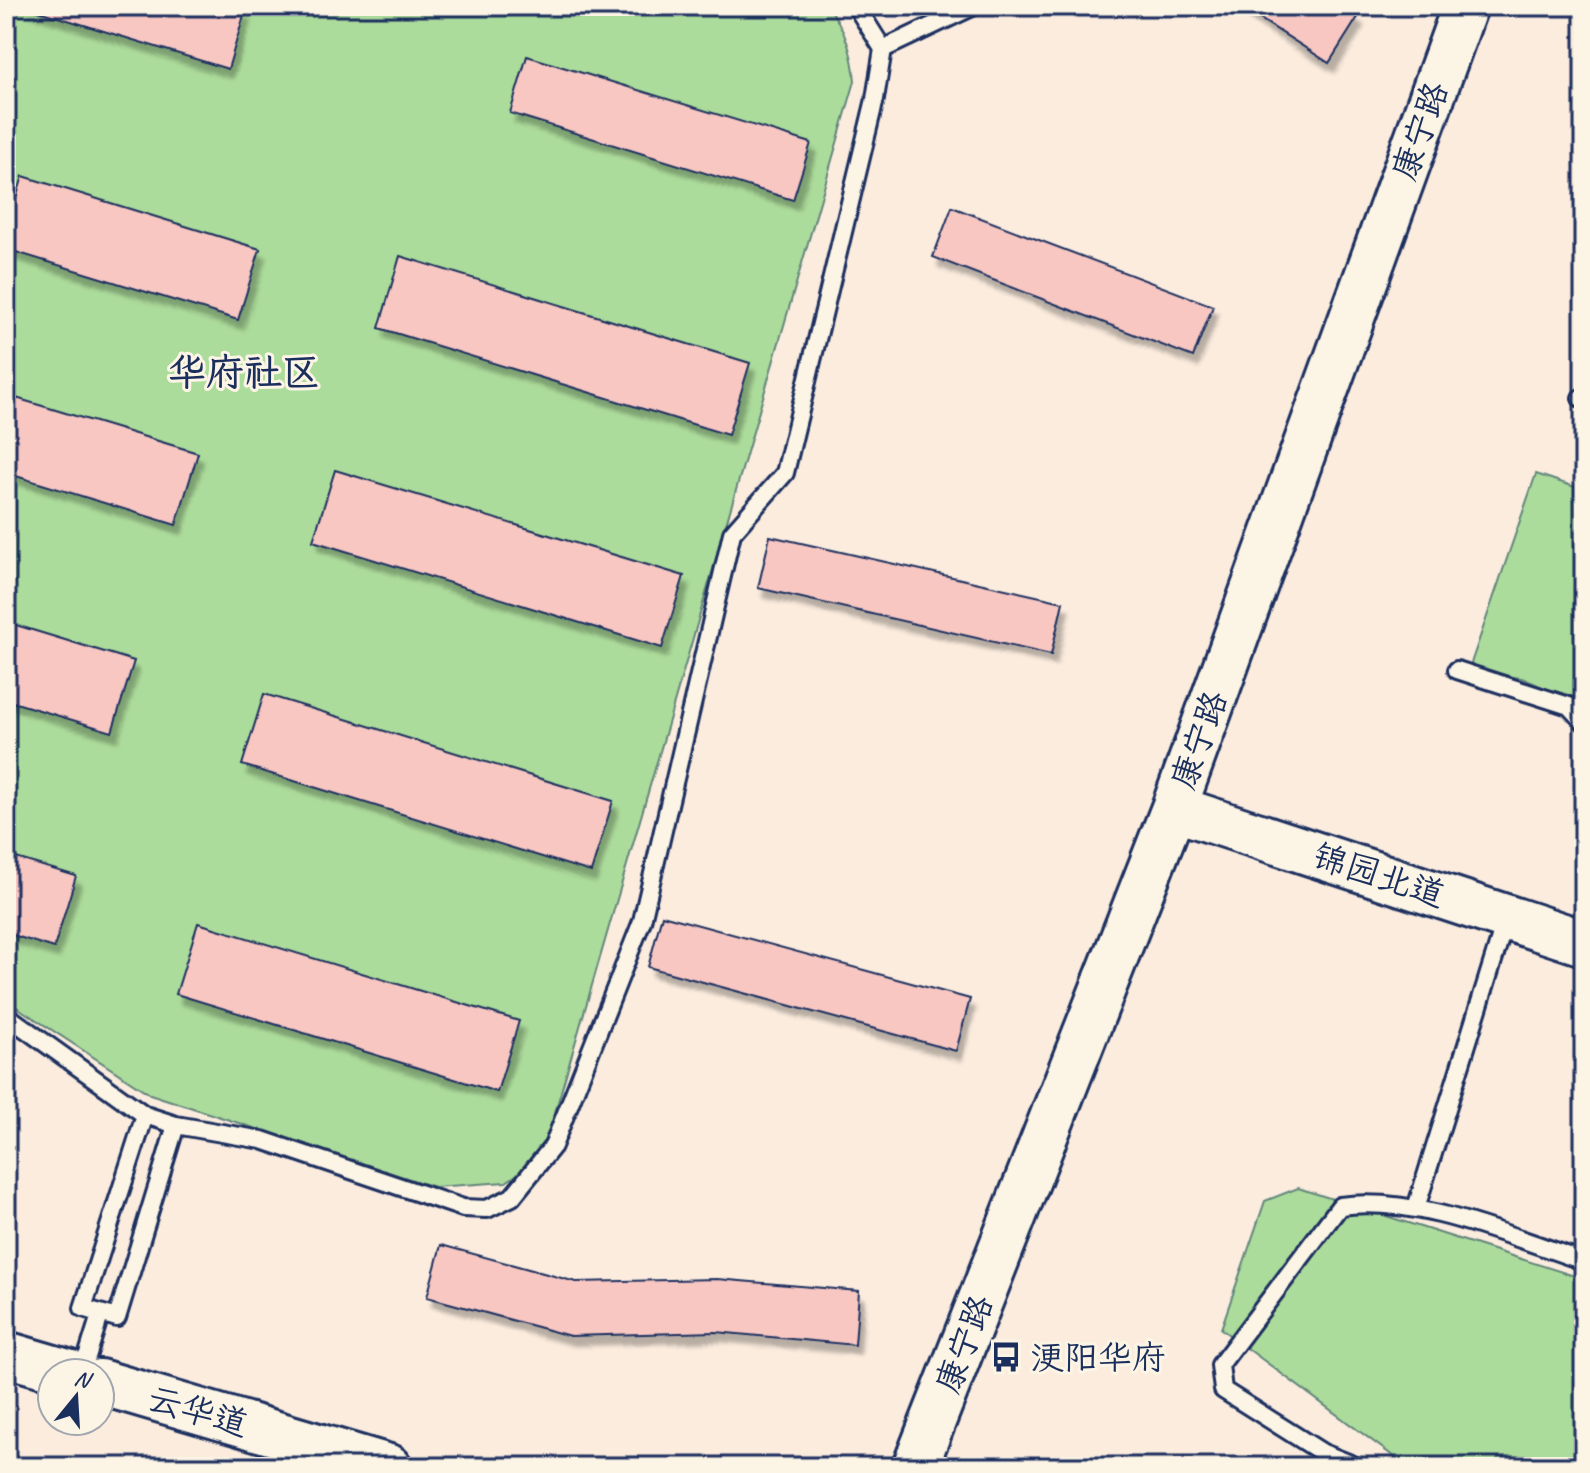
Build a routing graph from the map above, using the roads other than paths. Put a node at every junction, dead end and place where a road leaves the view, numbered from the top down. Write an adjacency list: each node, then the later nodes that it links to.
1 (856, 6): 4 (lane)
2 (974, 6): 4 (lane)
3 (1465, 6): 7 (main road, 康宁路)
4 (883, 49): 12 (lane)
5 (1457, 670): 6 (lane)
6 (1584, 722)
7 (1174, 808): 8 (main road, 锦园北道); 21 (main road, 康宁路)
8 (1506, 917): 9 (main road, 锦园北道); 13 (lane)
9 (1584, 943)
10 (6, 1015): 11 (lane)
11 (145, 1115): 12 (lane); 15 (lane)
12 (176, 1125): 15 (lane)
13 (1416, 1208): 14 (lane); 22 (lane)
14 (1584, 1261)
15 (100, 1315): 17 (lane)
16 (6, 1354): 18 (main road)
17 (87, 1357)
18 (36, 1363)
19 (116, 1387): 20 (main road, 云华道)
20 (389, 1467)
21 (915, 1467)
22 (1358, 1467)

